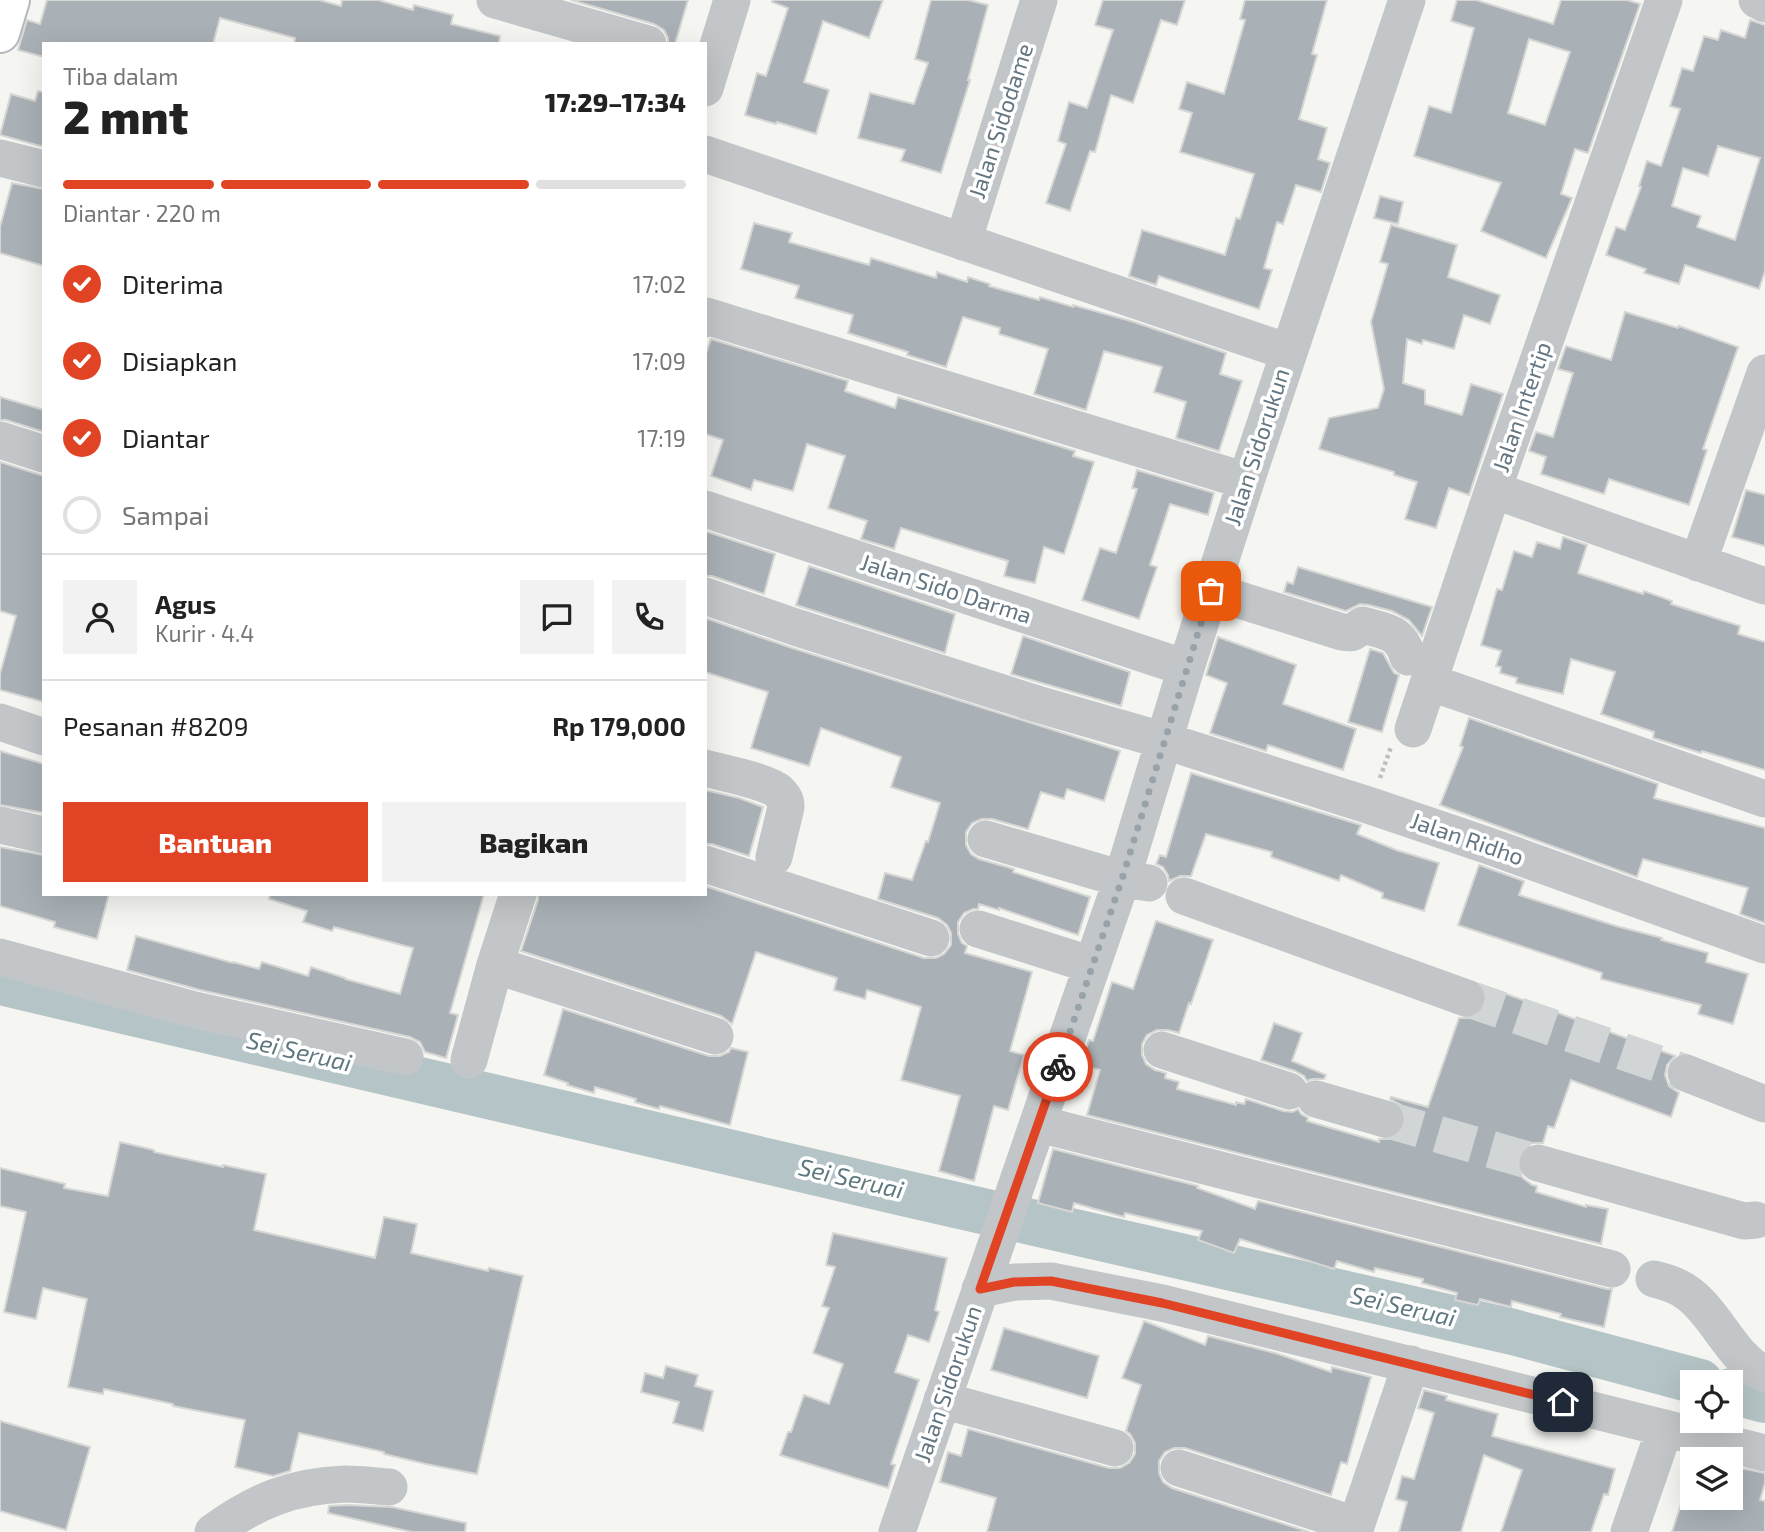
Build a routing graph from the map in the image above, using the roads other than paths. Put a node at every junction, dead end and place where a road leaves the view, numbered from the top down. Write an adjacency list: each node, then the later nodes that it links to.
1 (10, 0): 9 (main road)
2 (495, 0): 10 (street)
3 (732, 0): 11 (street)
4 (1039, 0): 15 (street, Jalan Sidodame)
5 (1407, 0): 17 (street, Jalan Sidorukun)
6 (1664, 0): 22 (street, Jalan Intertip)
7 (1757, 0): 8 (street)
8 (1765, 4)
9 (0, 33)
10 (641, 42)
11 (707, 70)
12 (707, 155): 15 (street)
13 (0, 158): 14 (street)
14 (42, 168)
15 (963, 242): 17 (street)
16 (707, 316): 21 (street)
17 (1288, 352): 21 (street, Jalan Sidorukun)
18 (1765, 373): 24 (street)
19 (0, 440): 20 (street)
20 (42, 453)
21 (1246, 481): 26 (street, Jalan Sidorukun)
22 (1493, 490): 24 (street); 29 (street, Jalan Intertip)
23 (707, 510): 28 (street, Jalan Sido Darma)
24 (1698, 563): 25 (street)
25 (1765, 586)
26 (1211, 591): 28 (street, Jalan Sidorukun); 29 (street)
27 (707, 597): 33 (street, Jalan Ridho)
28 (1186, 668): 33 (street, Jalan Sidorukun)
29 (1419, 669): 31 (street, Jalan Intertip); 35 (street)
30 (0, 722): 32 (street)
31 (1413, 729)
32 (42, 736)
33 (1165, 741): 41 (street, Jalan Sidorukun); 47 (street, Jalan Ridho)
34 (707, 769): 39 (street)
35 (1765, 799)
36 (0, 825): 37 (street)
37 (42, 835)
38 (986, 839): 41 (street)
39 (774, 857)
40 (707, 865): 45 (street)
41 (1136, 881): 49 (street, Jalan Sidorukun)
42 (517, 896): 48 (street)
43 (1184, 896): 50 (street)
44 (978, 929): 49 (street)
45 (931, 938)
46 (2, 940): 53 (street)
47 (1765, 945)
48 (495, 965): 51 (street); 54 (street)
49 (1092, 965): 58 (street, Jalan Sidorukun)
50 (1466, 998)
51 (715, 1036)
52 (1162, 1050): 57 (street)
53 (405, 1057)
54 (469, 1060)
55 (1686, 1073): 56 (street)
56 (1765, 1104)
57 (1385, 1119)
58 (1039, 1124): 61 (street); 63 (street, Jalan Sidorukun)
59 (1538, 1163): 60 (street)
60 (1756, 1220)
61 (1612, 1269)
62 (1654, 1279): 65 (street)
63 (983, 1281): 64 (street); 66 (street, Jalan Sidorukun)
64 (1411, 1364): 67 (street); 72 (street)
65 (1765, 1374)
66 (942, 1400): 68 (street); 74 (street, Jalan Sidorukun)
67 (1665, 1428): 69 (street); 75 (street)
68 (1115, 1448)
69 (1765, 1453)
70 (1179, 1468): 72 (street)
71 (389, 1487): 73 (street)
72 (1355, 1528)
73 (213, 1532)
74 (897, 1532)
75 (1629, 1532)

